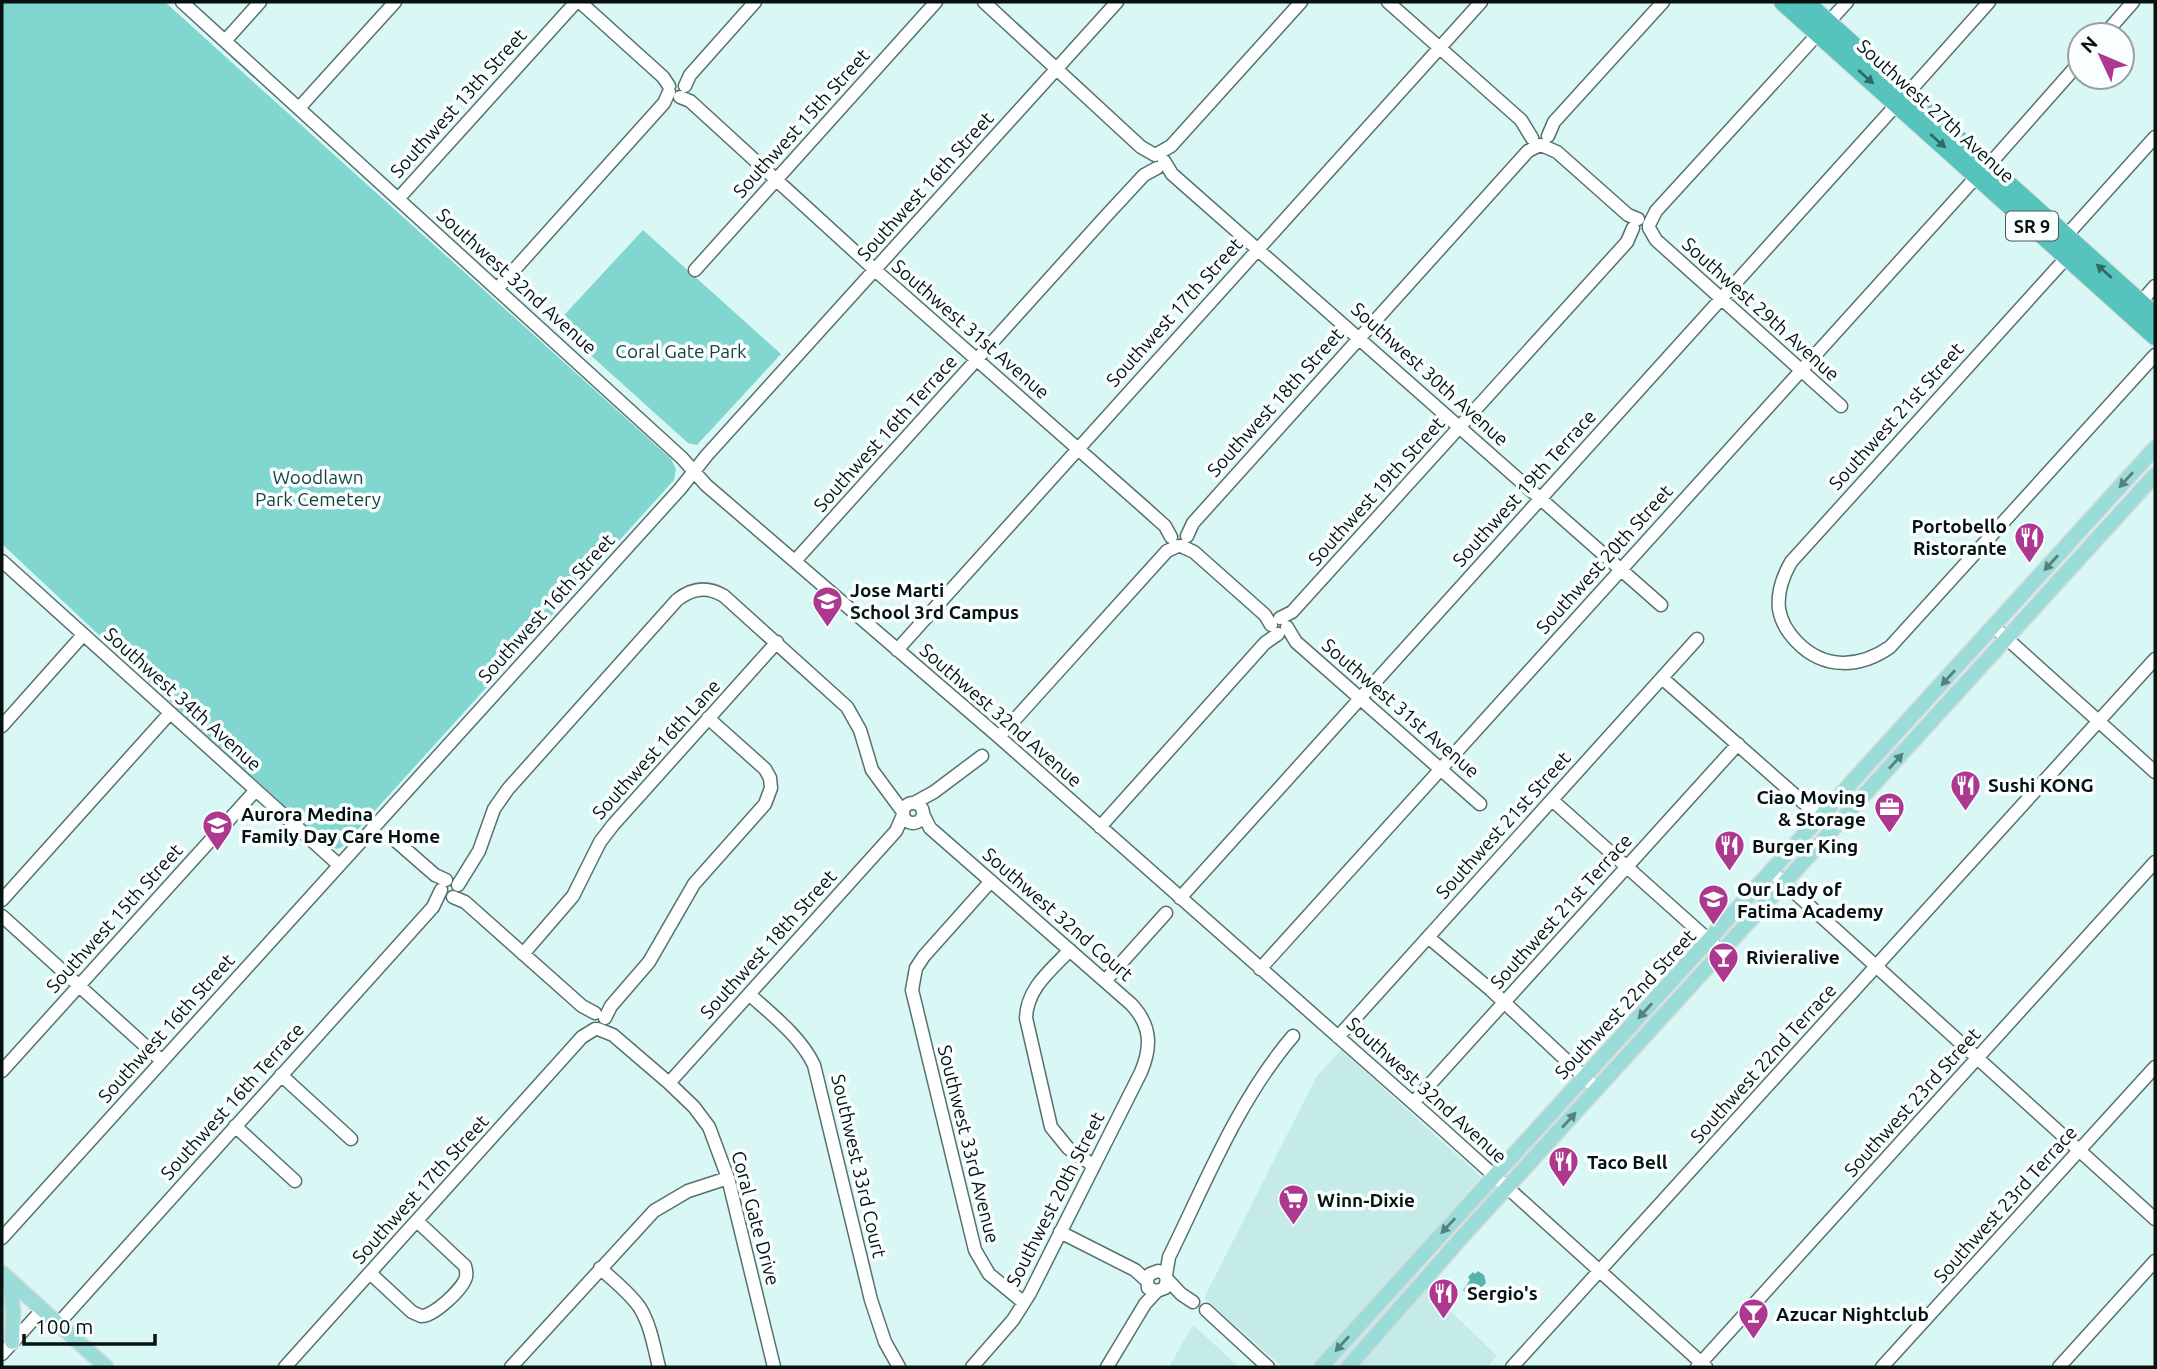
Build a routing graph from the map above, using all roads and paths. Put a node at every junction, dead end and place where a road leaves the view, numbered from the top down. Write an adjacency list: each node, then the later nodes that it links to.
1 (182, 2): 20 (street, Southwest 32nd Avenue)
2 (260, 2): 20 (street)
3 (396, 2): 26 (street)
4 (578, 2): 24 (street, Southwest 31st Avenue); 32 (street, Southwest 13th Street)
5 (755, 2): 24 (street)
6 (936, 2): 31 (street, Southwest 15th Street)
7 (984, 2): 22 (street)
8 (1116, 2): 22 (street, Southwest 16th Street)
9 (1301, 2): 29 (street, Southwest 16th Terrace)
10 (1388, 2): 21 (street, Southwest 29th Avenue)
11 (1481, 2): 21 (street, Southwest 17th Street)
12 (1663, 2): 28 (street, Southwest 18th Street)
13 (1783, 2): 19 (highway, Southwest 27th Avenue / SR 9)
14 (1805, 2): 19 (highway, Southwest 27th Avenue / SR 9)
15 (1847, 2): 19 (street, Southwest 19th Street)
16 (1989, 2): 25 (street, Southwest 19th Terrace)
17 (2133, 2): 18 (street)
18 (2116, 21)
19 (1823, 28): 25 (highway, Southwest 27th Avenue / SR 9); 33 (street, Southwest 19th Street)
20 (225, 41): 26 (street, Southwest 32nd Avenue)
21 (1440, 48): 28 (street, Southwest 29th Avenue); 35 (street, Southwest 17th Street)
22 (1056, 69): 29 (street); 37 (street, Southwest 16th Street)
23 (2066, 79): 30 (street, Southwest 20th Street)
24 (677, 89): 31 (street, Southwest 31st Avenue); 39 (street)
25 (1902, 99): 30 (highway, Southwest 27th Avenue / SR 9); 30 (highway, Southwest 27th Avenue / SR 9, one-way to 30); 40 (street, Southwest 19th Terrace)
26 (299, 108): 32 (street, Southwest 32nd Avenue)
27 (2155, 137): 34 (street, Southwest 21st Street)
28 (1539, 139): 33 (street, Southwest 29th Avenue); 44 (street, Southwest 18th Street)
29 (1157, 161): 35 (street, Southwest 30th Avenue); 46 (street, Southwest 16th Terrace)
30 (1988, 173): 34 (highway, Southwest 27th Avenue / SR 9); 47 (street, Southwest 20th Street)
31 (776, 180): 36 (street, Southwest 15th Street); 37 (street, Southwest 31st Avenue)
32 (398, 199): 39 (street, Southwest 32nd Avenue)
33 (1641, 227): 40 (street, Southwest 29th Avenue); 49 (street, Southwest 19th Street)
34 (2067, 244): 41 (highway, Southwest 27th Avenue / SR 9, one-way to 34); 43 (highway, Southwest 27th Avenue / SR 9); 45 (street, Southwest 21st Street)
35 (1257, 249): 44 (street, Southwest 30th Avenue); 50 (street, Southwest 17th Street)
36 (695, 270)
37 (875, 270): 46 (street, Southwest 31st Avenue); 52 (street, Southwest 16th Street)
38 (2155, 286): 41 (street)
39 (497, 289): 52 (street, Southwest 32nd Avenue)
40 (1721, 299): 47 (street, Southwest 29th Avenue); 54 (street, Southwest 19th Terrace)
41 (2140, 303): 42 (highway, Southwest 27th Avenue / SR 9)
42 (2155, 316)
43 (2155, 336)
44 (1360, 337): 49 (street, Southwest 30th Avenue); 57 (street, Southwest 18th Street)
45 (2155, 355)
46 (977, 360): 50 (street, Southwest 31st Avenue); 58 (street, Southwest 16th Terrace)
47 (1801, 370): 48 (street, Southwest 29th Avenue); 60 (street, Southwest 20th Street)
48 (1841, 406)
49 (1460, 427): 54 (street, Southwest 30th Avenue); 62 (street, Southwest 19th Street)
50 (1078, 449): 57 (street, Southwest 31st Avenue); 68 (street, Southwest 17th Street)
51 (2155, 449): 55 (main road, Southwest 22nd Street, one-way to 55)
52 (695, 471): 58 (street, Southwest 32nd Avenue); 90 (street, Southwest 16th Street)
53 (2155, 475): 56 (main road, Southwest 22nd Street)
54 (1541, 498): 60 (street, Southwest 30th Avenue); 71 (street, Southwest 19th Terrace)
55 (2097, 512): 56 (main road); 63 (main road, Southwest 22nd Street, one-way to 63)
56 (2110, 524): 65 (main road, Southwest 22nd Street)
57 (1178, 536): 62 (street, Southwest 31st Avenue); 76 (street, Southwest 18th Street)
58 (795, 561): 68 (street, Southwest 32nd Avenue)
59 (4, 567): 64 (street, Southwest 34th Avenue)
60 (1621, 570): 61 (street, Southwest 30th Avenue); 79 (street, Southwest 20th Street)
61 (1661, 605)
62 (1279, 624): 71 (street, Southwest 31st Avenue); 86 (street, Southwest 19th Street)
63 (1994, 627): 65 (street); 85 (main road, Southwest 22nd Street, one-way to 85)
64 (83, 635): 72 (street, Southwest 34th Avenue); 75 (street)
65 (2006, 638): 74 (street); 87 (main road, Southwest 22nd Street, one-way to 65)
66 (1697, 639): 70 (street, Southwest 21st Street)
67 (777, 642): 73 (street, Southwest 16th Lane); 84 (street); 95 (street, Southwest 16th Terrace)
68 (897, 650): 76 (street, Southwest 32nd Avenue)
69 (2155, 659): 74 (street, Southwest 22nd Terrace)
70 (1662, 678): 77 (street); 82 (street, Southwest 21st Street)
71 (1360, 698): 79 (street, Southwest 31st Avenue); 96 (street, Southwest 19th Terrace)
72 (170, 713): 81 (street, Southwest 34th Avenue); 97 (street)
73 (708, 718): 104 (street, Southwest 16th Lane); 111 (street, Southwest 17th Street)
74 (2099, 721): 80 (street); 105 (street, Southwest 22nd Terrace)
75 (2, 726)
76 (999, 737): 86 (street, Southwest 32nd Avenue)
77 (1738, 744): 85 (street); 91 (street, Southwest 21st Terrace)
78 (982, 756): 84 (street)
79 (1441, 769): 83 (street, Southwest 31st Avenue); 106 (street, Southwest 20th Street)
80 (2155, 772)
81 (255, 791): 90 (street, Southwest 34th Avenue); 108 (street, Southwest 15th Street)
82 (1552, 800): 91 (street); 100 (street, Southwest 21st Street)
83 (1480, 804)
84 (913, 813): 93 (street, Southwest 32nd Court); 109 (street, Southwest 18th Street)
85 (1821, 818): 87 (main road); 92 (main road, Southwest 22nd Street)
86 (1100, 827): 96 (street, Southwest 32nd Avenue)
87 (1834, 829): 94 (main road, Southwest 22nd Street)
88 (396, 841): 95 (street, Coral Gate Drive)
89 (2155, 862): 115 (street, Southwest 23rd Street)
90 (339, 865): 116 (street, Southwest 16th Street)
91 (1627, 866): 101 (street); 110 (street, Southwest 21st Terrace)
92 (1772, 872): 94 (street); 101 (main road, Southwest 22nd Street)
93 (990, 881): 102 (street, Southwest 32nd Court); 143 (street, Southwest 33rd Avenue)
94 (1784, 884): 103 (main road, Southwest 22nd Street); 105 (street)
95 (448, 887): 104 (street, Coral Gate Drive); 119 (street, Southwest 16th Terrace)
96 (1180, 898): 106 (street, Southwest 32nd Avenue)
97 (2, 900)
98 (1166, 913): 107 (street)
99 (2, 916): 108 (street)
100 (1428, 937): 110 (street); 114 (street, Southwest 21st Street)
101 (1710, 940): 103 (street); 120 (main road, Southwest 22nd Street, one-way to 120)
102 (1070, 950): 107 (street, Southwest 32nd Court); 127 (street)
103 (1723, 951): 122 (main road, Southwest 22nd Street)
104 (523, 954): 111 (street, Coral Gate Drive)
105 (1876, 967): 115 (street); 138 (street, Southwest 22nd Terrace)
106 (1260, 969): 114 (street, Southwest 32nd Avenue)
107 (1105, 981): 113 (street, Southwest 32nd Court)
108 (79, 986): 116 (street); 118 (street, Southwest 15th Street)
109 (749, 994): 121 (street, Southwest 18th Street); 157 (street, Southwest 33rd Court)
110 (1504, 1003): 120 (street); 123 (street, Southwest 21st Terrace)
111 (597, 1021): 121 (street, Coral Gate Drive); 133 (street, Southwest 17th Street)
112 (1293, 1036): 141 (street)
113 (1149, 1037): 127 (street, Southwest 20th Street)
114 (1338, 1037): 123 (street, Southwest 32nd Avenue)
115 (1978, 1058): 126 (street); 151 (street, Southwest 23rd Street)
116 (162, 1061): 135 (street, Southwest 16th Street)
117 (2155, 1067): 126 (street, Southwest 23rd Terrace)
118 (2, 1071)
119 (281, 1075): 124 (street, Southwest 16th Terrace); 125 (street)
120 (1584, 1077): 122 (street); 128 (main road, Southwest 22nd Street)
121 (669, 1083): 129 (street, Coral Gate Drive)
122 (1597, 1089): 131 (main road, Southwest 22nd Street, one-way to 122)
123 (1413, 1103): 128 (street, Southwest 32nd Avenue)
124 (235, 1126): 130 (street); 147 (street, Southwest 16th Terrace)
125 (351, 1139)
126 (2080, 1150): 132 (street); 164 (street, Southwest 23rd Terrace)
127 (1094, 1166): 134 (street, Southwest 20th Street)
128 (1494, 1176): 131 (street, Southwest 32nd Avenue); 146 (main road, Southwest 22nd Street, one-way to 146)
129 (728, 1178): 137 (street); 156 (street, Coral Gate Drive)
130 (295, 1181)
131 (1508, 1188): 138 (street, Southwest 32nd Avenue); 148 (main road, Southwest 22nd Street)
132 (2155, 1219)
133 (417, 1221): 139 (street, Southwest 17th Street); 139 (street)
134 (1060, 1232): 141 (street); 143 (street, Southwest 20th Street)
135 (2, 1238)
136 (2155, 1261): 165 (street)
137 (600, 1268): 154 (street); 155 (street)
138 (1600, 1271): 151 (street, Southwest 32nd Avenue); 163 (street, Southwest 22nd Terrace)
139 (370, 1272): 153 (street, Southwest 17th Street)
140 (6, 1277): 144 (main road); 149 (main road)
141 (1157, 1281): 142 (street); 159 (street)
142 (1193, 1302)
143 (1024, 1303): 158 (street, Southwest 20th Street)
144 (43, 1310): 147 (main road); 149 (street)
145 (1206, 1310): 160 (street)
146 (1363, 1321): 148 (main road); 161 (main road, Southwest 22nd Street, one-way to 161)
147 (58, 1324): 152 (main road)
148 (1373, 1338): 162 (main road, Southwest 22nd Street)
149 (12, 1342): 150 (street)
150 (2, 1354)
151 (1702, 1366)
152 (106, 1367)
153 (285, 1367)
154 (510, 1367)
155 (659, 1367)
156 (774, 1367)
157 (899, 1367)
158 (972, 1367)
159 (1107, 1367)
160 (1268, 1367)
161 (1321, 1367)
162 (1348, 1367)
163 (1512, 1367)
164 (1882, 1367)
165 (2059, 1367)

